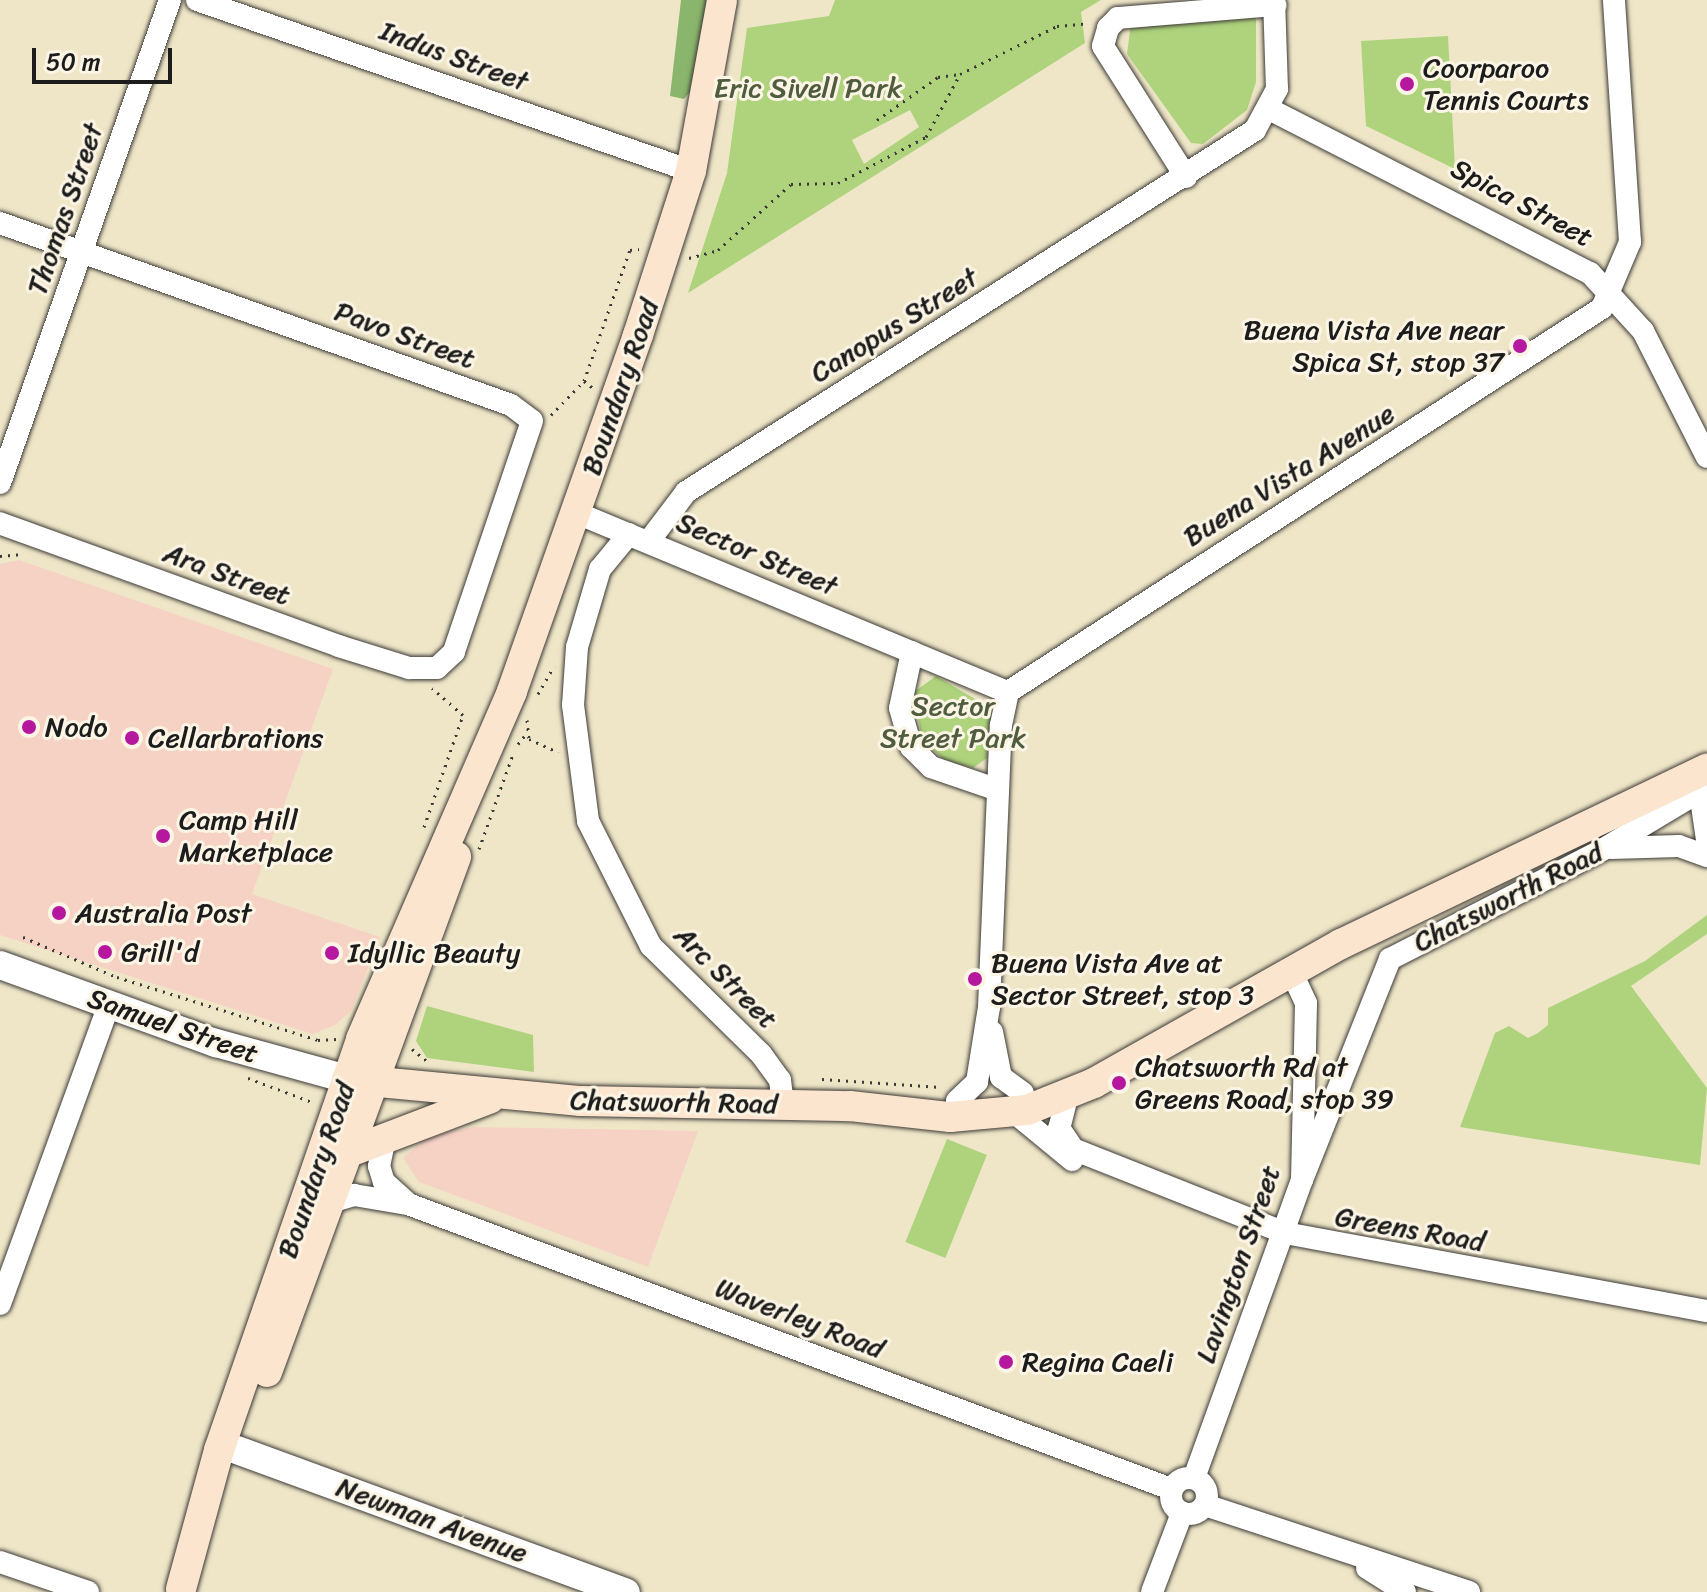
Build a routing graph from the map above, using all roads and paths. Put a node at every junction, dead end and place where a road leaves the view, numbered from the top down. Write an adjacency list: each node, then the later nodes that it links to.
1 (170, 0): 13 (street, Thomas Street)
2 (197, 0): 10 (street, Indus Street)
3 (722, 0): 10 (main road, Boundary Road)
4 (1614, 0): 16 (street, Buena Vista Avenue)
5 (1275, 3): 6 (street); 8 (street)
6 (1108, 28): 7 (path); 11 (street)
7 (960, 74): 9 (path); 14 (path)
8 (1271, 110): 11 (street, Canopus Street); 16 (street, Spica Street)
9 (877, 120)
10 (691, 171): 14 (main road, Boundary Road)
11 (1186, 177): 23 (street, Canopus Street)
12 (0, 223): 13 (street, Pavo Street)
13 (82, 252): 20 (street, Thomas Street); 25 (street, Pavo Street)
14 (664, 254): 15 (path); 21 (main road, Boundary Road)
15 (616, 290): 17 (path); 18 (path)
16 (1613, 291): 19 (street, Spica Street); 26 (street, Buena Vista Avenue)
17 (625, 305)
18 (584, 381)
19 (1707, 457)
20 (0, 483)
21 (577, 513): 23 (street, Sector Street); 32 (main road, Boundary Road)
22 (0, 523): 25 (street, Ara Street)
23 (639, 538): 24 (street, Sector Street); 31 (street, Arc Street)
24 (912, 652): 26 (street, Sector Street); 34 (street)
25 (432, 676): 35 (path)
26 (1008, 692): 34 (street)
27 (527, 695): 28 (path)
28 (535, 698)
29 (531, 708): 30 (path)
30 (526, 734): 31 (path); 39 (path)
31 (576, 750): 56 (street, Arc Street)
32 (482, 763): 50 (main road, Boundary Road); 52 (main road, Boundary Road)
33 (1705, 783): 36 (street); 37 (street, Chatsworth Road); 42 (main road, Chatsworth Road)
34 (998, 790): 44 (street)
35 (420, 840)
36 (1707, 840)
37 (1602, 850): 38 (street); 63 (street, Chatsworth Road)
38 (1707, 856)
39 (473, 863)
40 (23, 937): 46 (path)
41 (0, 965): 43 (street, Samuel Street)
42 (1291, 971): 45 (main road, Chatsworth Road); 63 (street, Lavington Street)
43 (109, 1004): 50 (street, Samuel Street); 67 (street)
44 (989, 1007): 53 (street); 57 (street)
45 (1189, 1026): 55 (main road, Chatsworth Road); 57 (main road, Chatsworth Road)
46 (343, 1035)
47 (413, 1039): 48 (path)
48 (434, 1063)
49 (244, 1076): 59 (path)
50 (347, 1079): 52 (main road, Chatsworth Road); 76 (main road, Boundary Road)
51 (811, 1080): 53 (path)
52 (378, 1082): 54 (main road, Chatsworth Road); 61 (main road, Boundary Road)
53 (954, 1094): 57 (main road, Chatsworth Road); 58 (main road, Chatsworth Road)
54 (499, 1096): 56 (main road, Chatsworth Road); 60 (main road, Chatsworth Road)
55 (1067, 1097): 57 (main road, Chatsworth Road); 62 (street, Greens Road)
56 (783, 1103): 58 (main road, Chatsworth Road)
57 (1019, 1103): 58 (main road, Chatsworth Road); 62 (street, Greens Road)
58 (850, 1106)
59 (318, 1114)
60 (385, 1138): 61 (main road, Chatsworth Road); 65 (street, Waverley Road)
61 (352, 1151): 64 (main road, Boundary Road)
62 (1112, 1170): 66 (street, Greens Road)
63 (1302, 1180): 66 (street, Lavington Street)
64 (334, 1201): 65 (street, Waverley Road); 69 (main road, Boundary Road)
65 (408, 1204): 71 (street, Waverley Road)
66 (1285, 1233): 68 (street, Greens Road); 70 (street, Lavington Street)
67 (0, 1304)
68 (1707, 1311)
69 (237, 1450): 76 (main road, Boundary Road); 78 (street, Newman Avenue)
70 (1194, 1478): 71 (street); 72 (street)
71 (1171, 1489): 73 (street)
72 (1205, 1505): 73 (street); 74 (street)
73 (1182, 1513): 79 (street)
74 (1356, 1561): 80 (street); 81 (street)
75 (0, 1562): 77 (street)
76 (180, 1590)
77 (88, 1592)
78 (626, 1592)
79 (1152, 1592)
80 (1405, 1592)
81 (1469, 1592)

